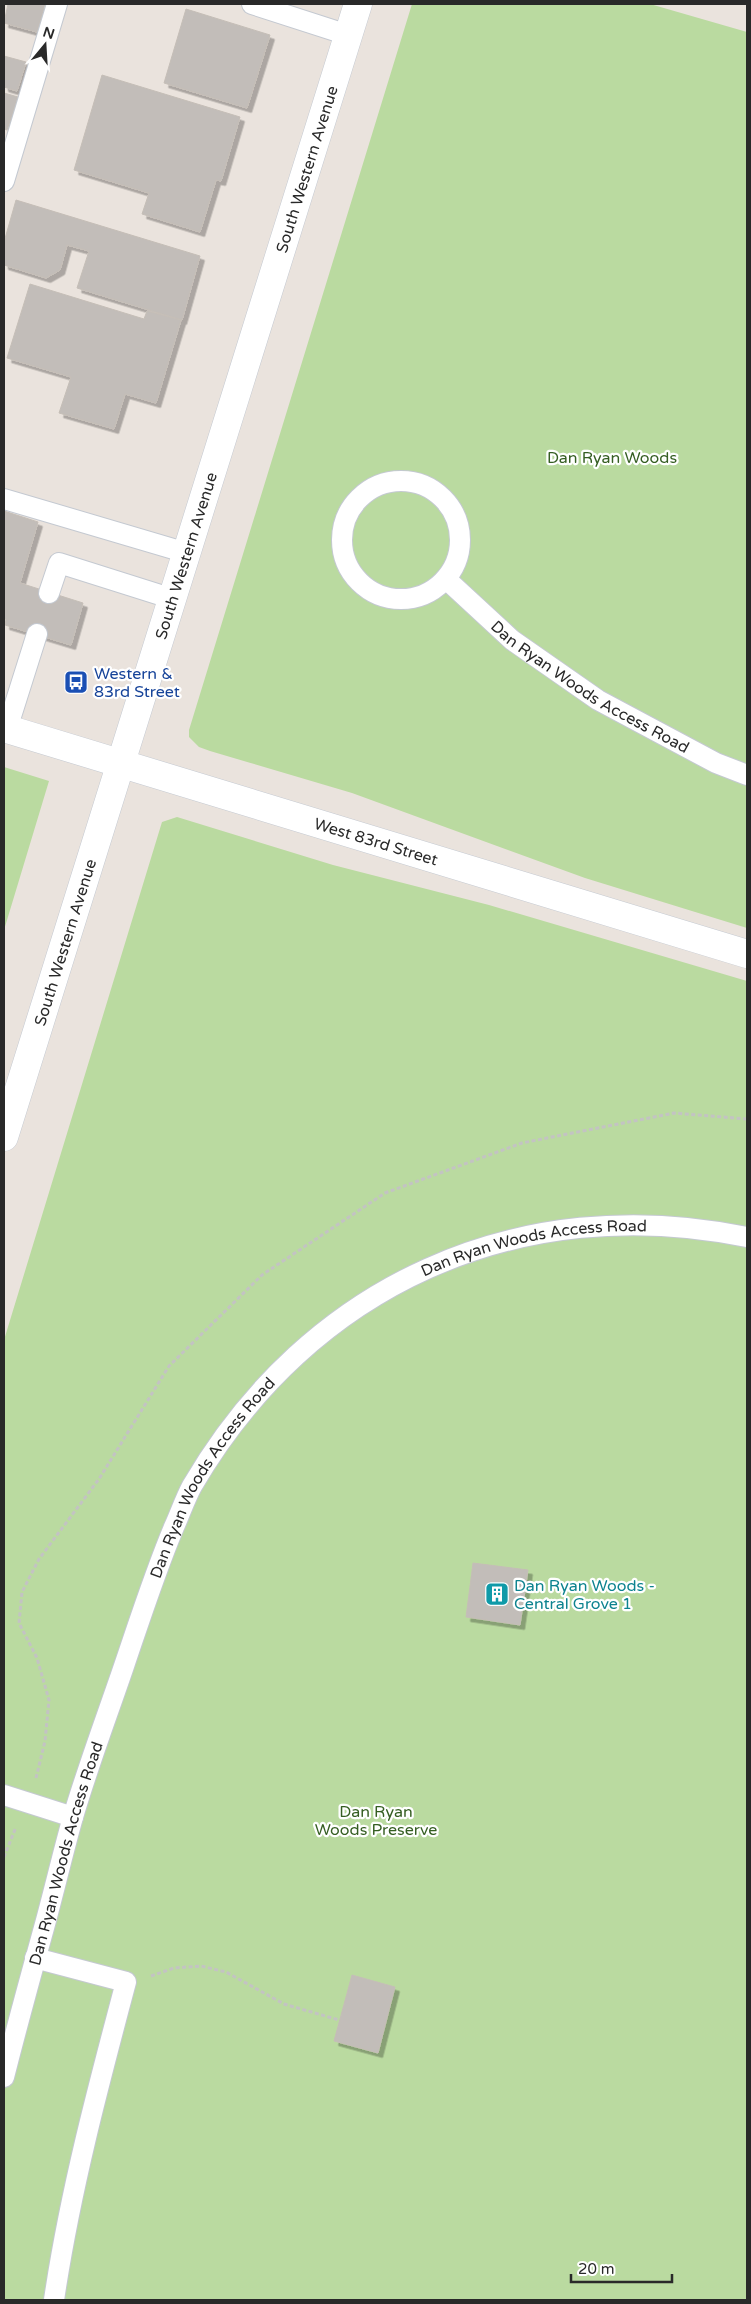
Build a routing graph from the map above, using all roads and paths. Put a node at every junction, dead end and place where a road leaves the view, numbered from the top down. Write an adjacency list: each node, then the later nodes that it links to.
1 (57, 4): 5 (lane)
2 (252, 4): 4 (lane)
3 (358, 4): 4 (main road, South Western Avenue)
4 (348, 35): 7 (main road, South Western Avenue)
5 (4, 181)
6 (4, 498): 7 (lane)
7 (187, 553): 10 (main road, South Western Avenue)
8 (446, 579): 8 (lane); 14 (lane, Dan Ryan Woods Access Road)
9 (49, 593): 10 (lane)
10 (173, 598): 13 (main road, South Western Avenue)
11 (37, 634): 12 (lane)
12 (6, 729): 13 (main road, West 83rd Street)
13 (121, 765): 15 (main road, West 83rd Street); 16 (main road, South Western Avenue)
14 (747, 775)
15 (747, 954)
16 (4, 1137)
17 (747, 1237): 19 (lane, Dan Ryan Woods Access Road)
18 (4, 1795): 19 (lane)
19 (74, 1817): 22 (lane, Dan Ryan Woods Access Road)
20 (17, 1825): 21 (path)
21 (4, 1857)
22 (35, 1958): 23 (lane); 25 (lane, Dan Ryan Woods Access Road)
23 (126, 1982): 24 (path); 26 (lane)
24 (340, 2020)
25 (4, 2077)
26 (54, 2300)

